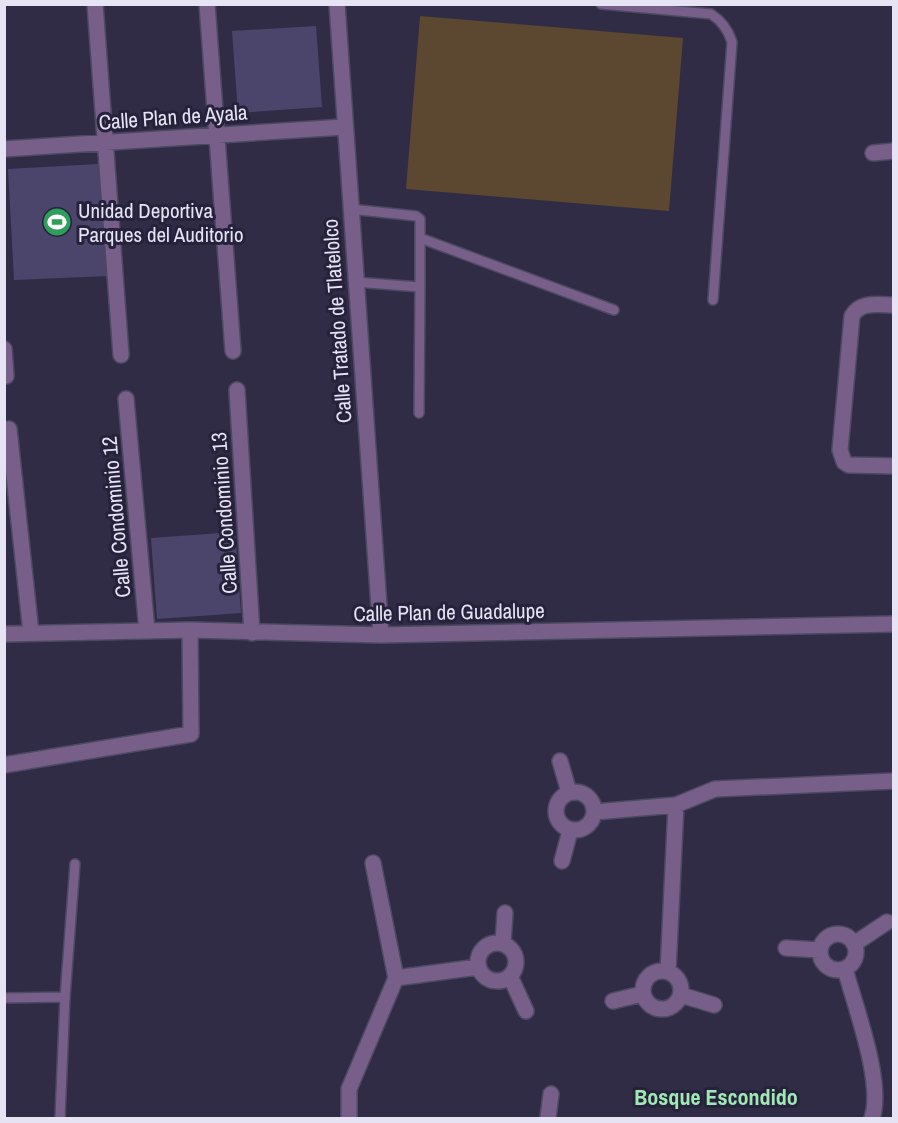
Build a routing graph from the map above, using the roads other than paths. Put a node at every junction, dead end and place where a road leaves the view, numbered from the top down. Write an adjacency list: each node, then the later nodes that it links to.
1 (95, 4): 7 (street)
2 (207, 4): 6 (street)
3 (337, 4): 5 (street, Calle Tratado de Tlatelolco)
4 (601, 4): 15 (lane)
5 (344, 127): 6 (street, Calle Plan de Ayala); 11 (street, Calle Tratado de Tlatelolco)
6 (217, 135): 7 (street, Calle Plan de Ayala); 19 (street)
7 (105, 142): 8 (street, Calle Plan de Ayala); 20 (street)
8 (4, 149)
9 (894, 151): 10 (street)
10 (873, 153)
11 (350, 209): 12 (lane); 13 (street, Calle Tratado de Tlatelolco)
12 (420, 238): 14 (lane); 17 (lane)
13 (355, 282): 14 (lane); 33 (street, Calle Tratado de Tlatelolco)
14 (420, 286): 24 (lane)
15 (714, 300)
16 (894, 305): 26 (street)
17 (614, 310)
18 (4, 349): 21 (street)
19 (233, 351)
20 (121, 355)
21 (6, 375)
22 (237, 390): 31 (street, Calle Condominio 13)
23 (126, 399): 29 (street, Calle Condominio 12)
24 (419, 413)
25 (9, 429): 30 (street)
26 (894, 466)
27 (894, 624): 33 (street, Calle Plan de Guadalupe)
28 (190, 630): 29 (street, Calle Plan de Guadalupe); 31 (street, Calle Plan de Guadalupe); 35 (street)
29 (147, 631): 30 (street, Calle Plan de Guadalupe)
30 (31, 633): 32 (street, Calle Plan de Guadalupe)
31 (252, 633): 33 (street, Calle Plan de Guadalupe)
32 (4, 634)
33 (381, 635)
34 (560, 761): 37 (street)
35 (4, 765)
36 (894, 781): 38 (street)
37 (569, 792): 39 (street); 40 (street)
38 (676, 805): 39 (street); 52 (street)
39 (595, 812): 40 (street)
40 (570, 831): 41 (street)
41 (562, 861)
42 (373, 863): 54 (street)
43 (75, 864): 57 (lane)
44 (505, 914): 46 (street)
45 (887, 922): 47 (street)
46 (503, 943): 50 (street); 53 (street)
47 (854, 944): 49 (street); 51 (street)
48 (786, 948): 49 (street)
49 (820, 950): 51 (street)
50 (478, 967): 53 (street); 54 (street)
51 (844, 969): 66 (street)
52 (668, 971): 55 (street); 56 (street)
53 (510, 976): 61 (street)
54 (396, 978): 64 (street)
55 (642, 994): 56 (street); 59 (street)
56 (681, 995): 60 (street)
57 (65, 997): 58 (lane); 63 (lane)
58 (4, 998)
59 (614, 1001)
60 (714, 1005)
61 (526, 1011)
62 (551, 1094): 65 (street)
63 (60, 1119)
64 (349, 1119)
65 (548, 1119)
66 (872, 1119)

